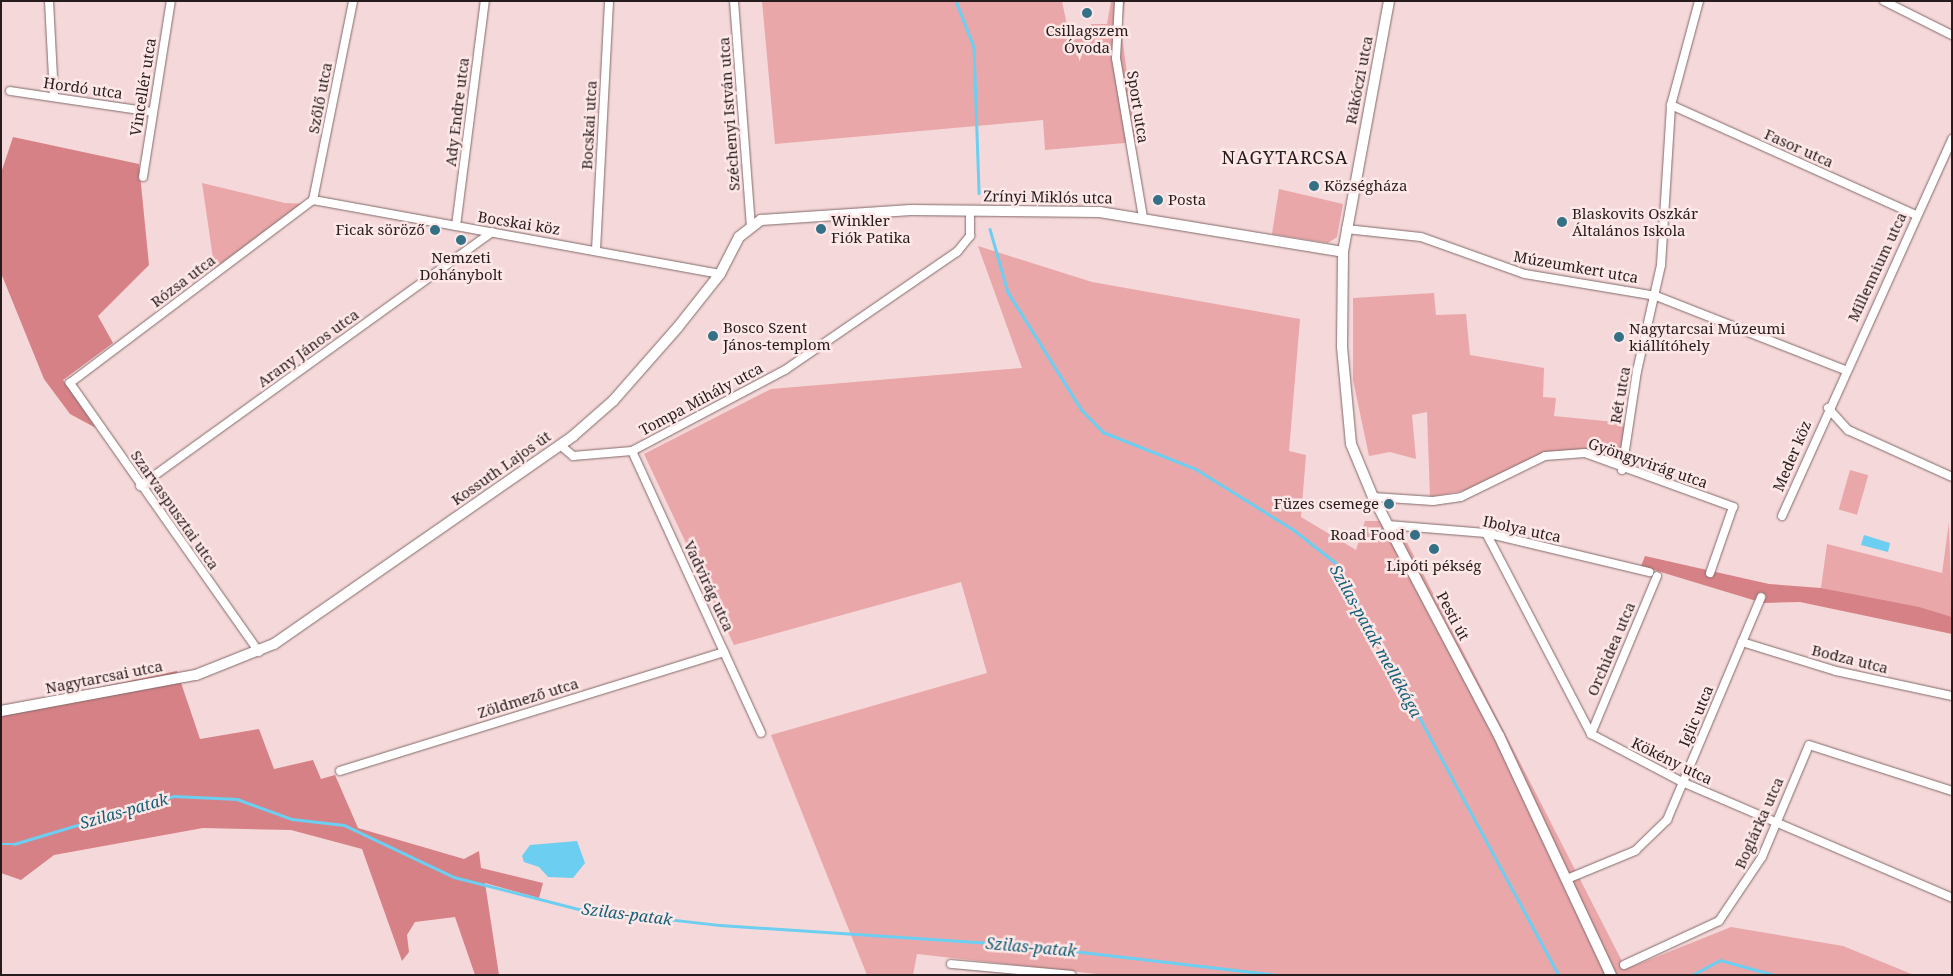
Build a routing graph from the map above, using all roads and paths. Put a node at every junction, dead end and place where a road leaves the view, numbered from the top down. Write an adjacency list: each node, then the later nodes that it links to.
1 (49, 1): 13 (street)
2 (171, 1): 15 (street, Vincellér utca)
3 (353, 1): 18 (street, Szőlő utca)
4 (486, 1): 22 (street, Ady Endre utca)
5 (609, 1): 26 (street, Bocskai utca)
6 (734, 1): 23 (street, Széchenyi István utca)
7 (1119, 1): 21 (street, Sport utca)
8 (1389, 1): 24 (main road, Rákóczi utca)
9 (1699, 1): 14 (street, Rét utca)
10 (1884, 1): 11 (street)
11 (1952, 35)
12 (10, 91): 13 (street, Hordó utca)
13 (54, 97): 15 (street, Hordó utca)
14 (1671, 105): 20 (street, Fasor utca); 29 (street, Rét utca)
15 (152, 112): 17 (street, Vincellér utca)
16 (1952, 139): 20 (street, Millennium utca)
17 (143, 177)
18 (313, 200): 22 (street, Bocskai köz); 31 (street, Rózsa utca)
19 (973, 210): 21 (main road, Zrínyi Miklós utca); 23 (main road, Zrínyi Miklós utca); 34 (street, Tompa Mihály utca)
20 (1916, 215): 30 (street, Millennium utca)
21 (1143, 218): 27 (main road, Zrínyi Miklós utca)
22 (456, 226): 25 (street, Bocskai köz)
23 (750, 226): 28 (main road, Kossuth Lajos út)
24 (1346, 229): 27 (main road, Rákóczi utca); 29 (street, Múzeumkert utca)
25 (492, 232): 26 (street, Bocskai köz); 37 (street, Arany János utca)
26 (596, 250): 28 (street, Bocskai köz)
27 (1343, 252): 38 (main road, Pesti út)
28 (720, 274): 33 (main road, Kossuth Lajos út)
29 (1656, 296): 30 (street, Múzeumkert utca); 35 (street, Rét utca)
30 (1845, 370): 32 (street, Millennium utca)
31 (70, 383): 37 (street, Szarvaspusztai utca)
32 (1828, 408): 36 (street); 39 (street, Meder köz)
33 (560, 445): 34 (street, Tompa Mihály utca); 47 (main road, Kossuth Lajos út)
34 (632, 451): 48 (street, Vadvirág utca)
35 (1622, 470): 38 (street, Gyöngyvirág utca); 43 (street, Gyöngyvirág utca)
36 (1952, 477)
37 (140, 486): 47 (street, Szarvaspusztai utca)
38 (1373, 497): 40 (main road, Pesti út)
39 (1782, 516)
40 (1388, 525): 41 (street, Ibolya utca); 58 (main road, Pesti út)
41 (1486, 533): 42 (street, Ibolya utca); 53 (street)
42 (1649, 572)
43 (1710, 573)
44 (1657, 576): 53 (street, Orchidea utca)
45 (1761, 597): 46 (street, Iglic utca)
46 (1742, 642): 50 (street, Bodza utca); 55 (street, Iglic utca)
47 (260, 652): 49 (main road, Kossuth Lajos út)
48 (724, 652): 52 (street, Vadvirág utca); 54 (street, Zöldmező utca)
49 (212, 671): 51 (main road, Nagytarcsai utca)
50 (1952, 696)
51 (1, 711)
52 (761, 733)
53 (1591, 734): 55 (street, Kökény utca)
54 (340, 771)
55 (1682, 782): 57 (street, Kökény utca); 58 (street, Iglic utca)
56 (1952, 791): 57 (street, Boglárka utca)
57 (1774, 824): 59 (street, Kökény utca); 61 (street, Boglárka utca)
58 (1568, 879): 63 (main road, Pesti út)
59 (1952, 898)
60 (951, 964): 62 (street)
61 (1624, 965)
62 (1072, 975)
63 (1611, 975)

